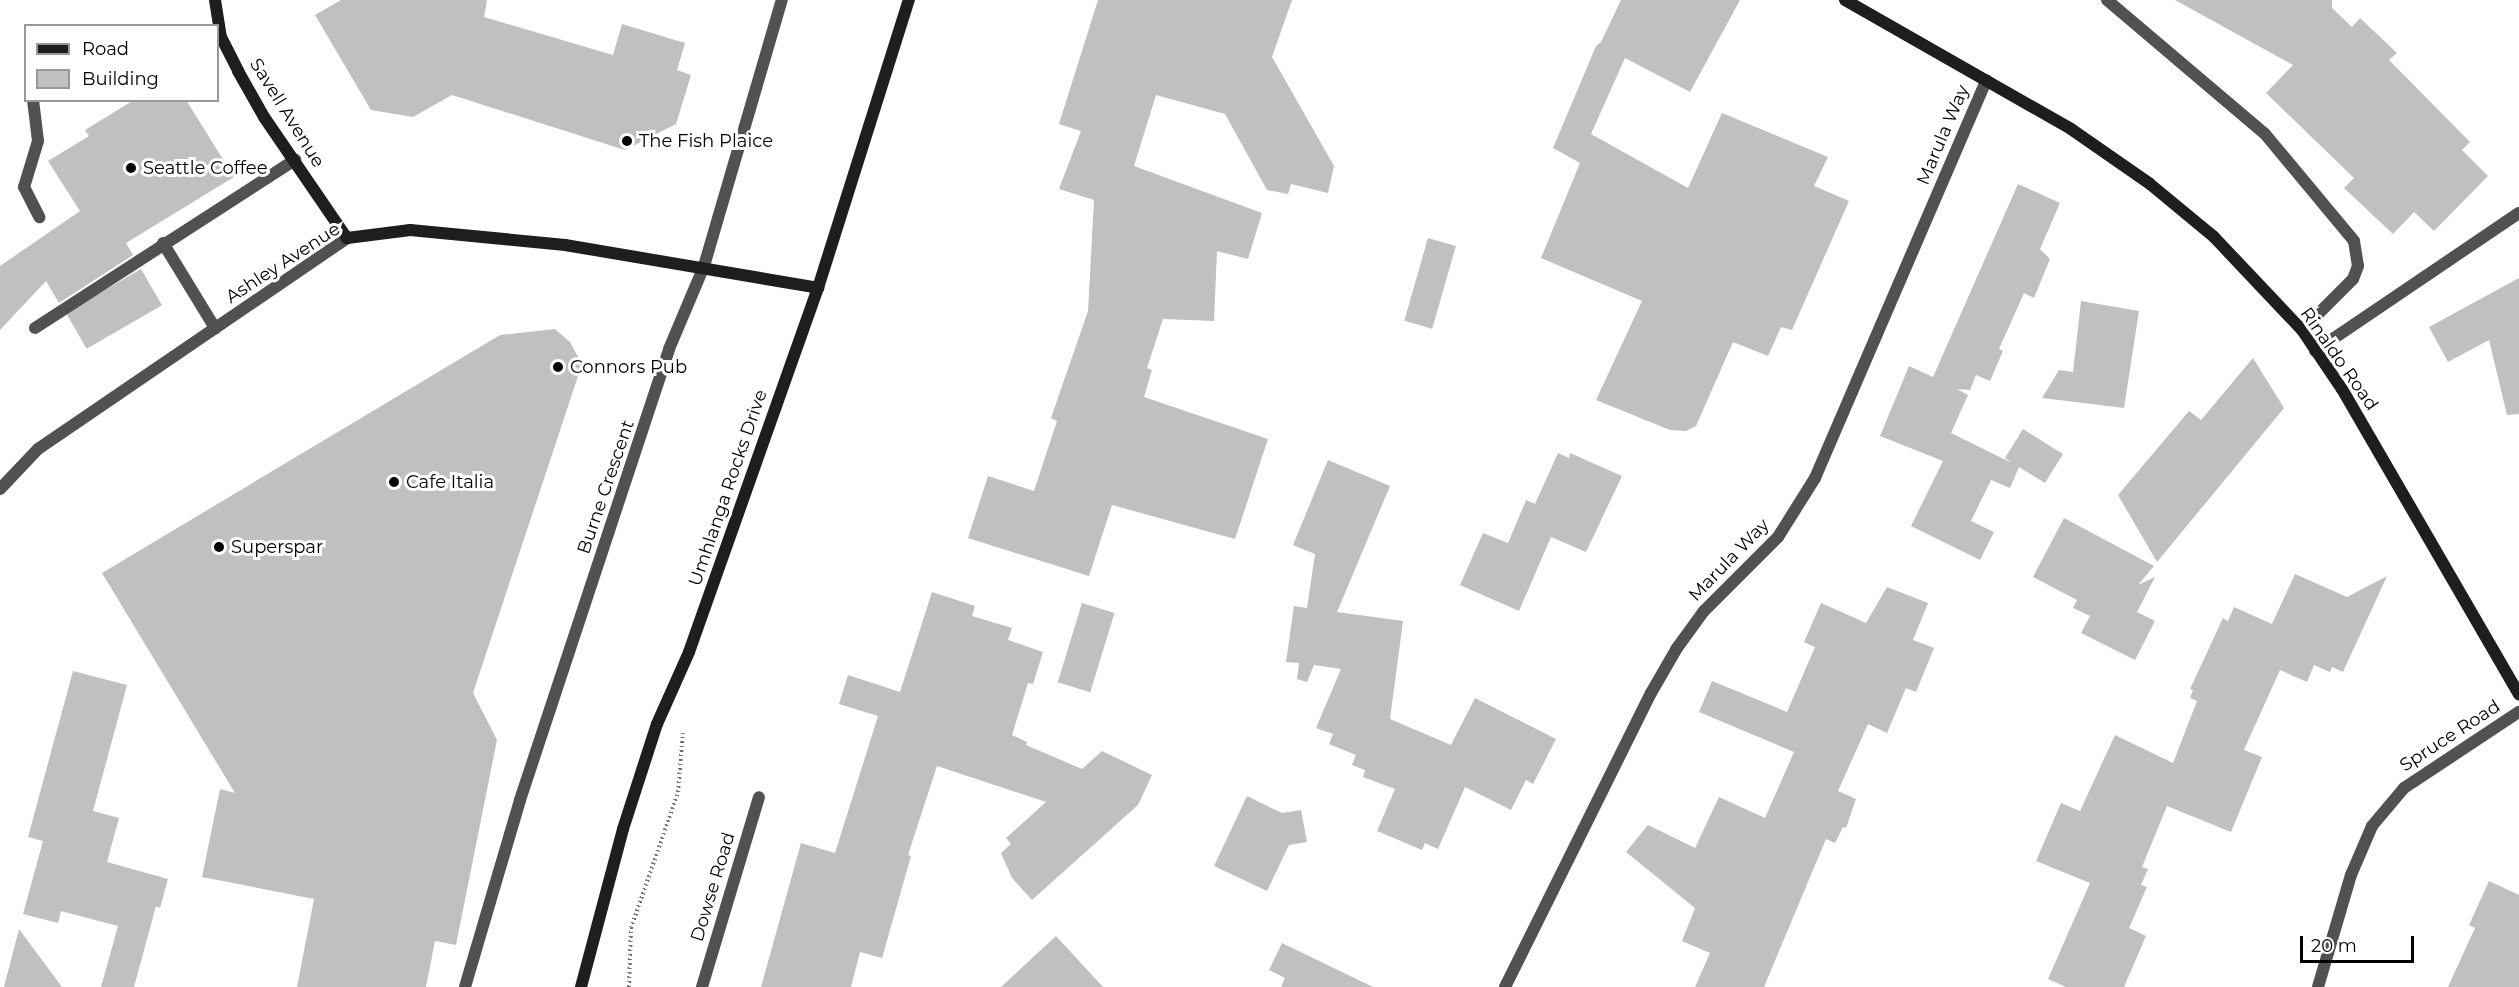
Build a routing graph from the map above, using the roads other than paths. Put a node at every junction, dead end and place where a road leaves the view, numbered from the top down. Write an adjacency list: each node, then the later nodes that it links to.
1 (214, 0): 6 (street, Savell Avenue)
2 (782, 0): 15 (street, Burne Crescent)
3 (909, 0): 16 (street, Umhlanga Rocks Drive)
4 (1845, 0): 8 (street, Rinaldo Road)
5 (2107, 0): 19 (street)
6 (217, 24)
7 (219, 37): 10 (street, Savell Avenue)
8 (1986, 80): 19 (street, Rinaldo Road); 28 (street, Marula Way)
9 (33, 102): 12 (street)
10 (295, 160): 13 (street, Savell Avenue); 14 (street)
11 (2519, 213): 20 (street)
12 (39, 217)
13 (347, 238): 15 (street, Ashley Avenue); 18 (street, Ashley Avenue)
14 (163, 243): 17 (street); 18 (street)
15 (704, 266): 16 (street, Ashley Avenue); 25 (street, Burne Crescent)
16 (818, 288): 26 (street, Umhlanga Rocks Drive)
17 (35, 328)
18 (215, 328): 21 (street, Ashley Avenue)
19 (2302, 330): 20 (street, Rinaldo Road)
20 (2315, 351): 22 (street, Rinaldo Road)
21 (0, 489)
22 (2519, 694)
23 (2519, 712): 29 (street, Spruce Road)
24 (759, 797): 27 (street, Dowse Road)
25 (465, 987)
26 (581, 987)
27 (702, 987)
28 (1505, 987)
29 (2318, 987)

